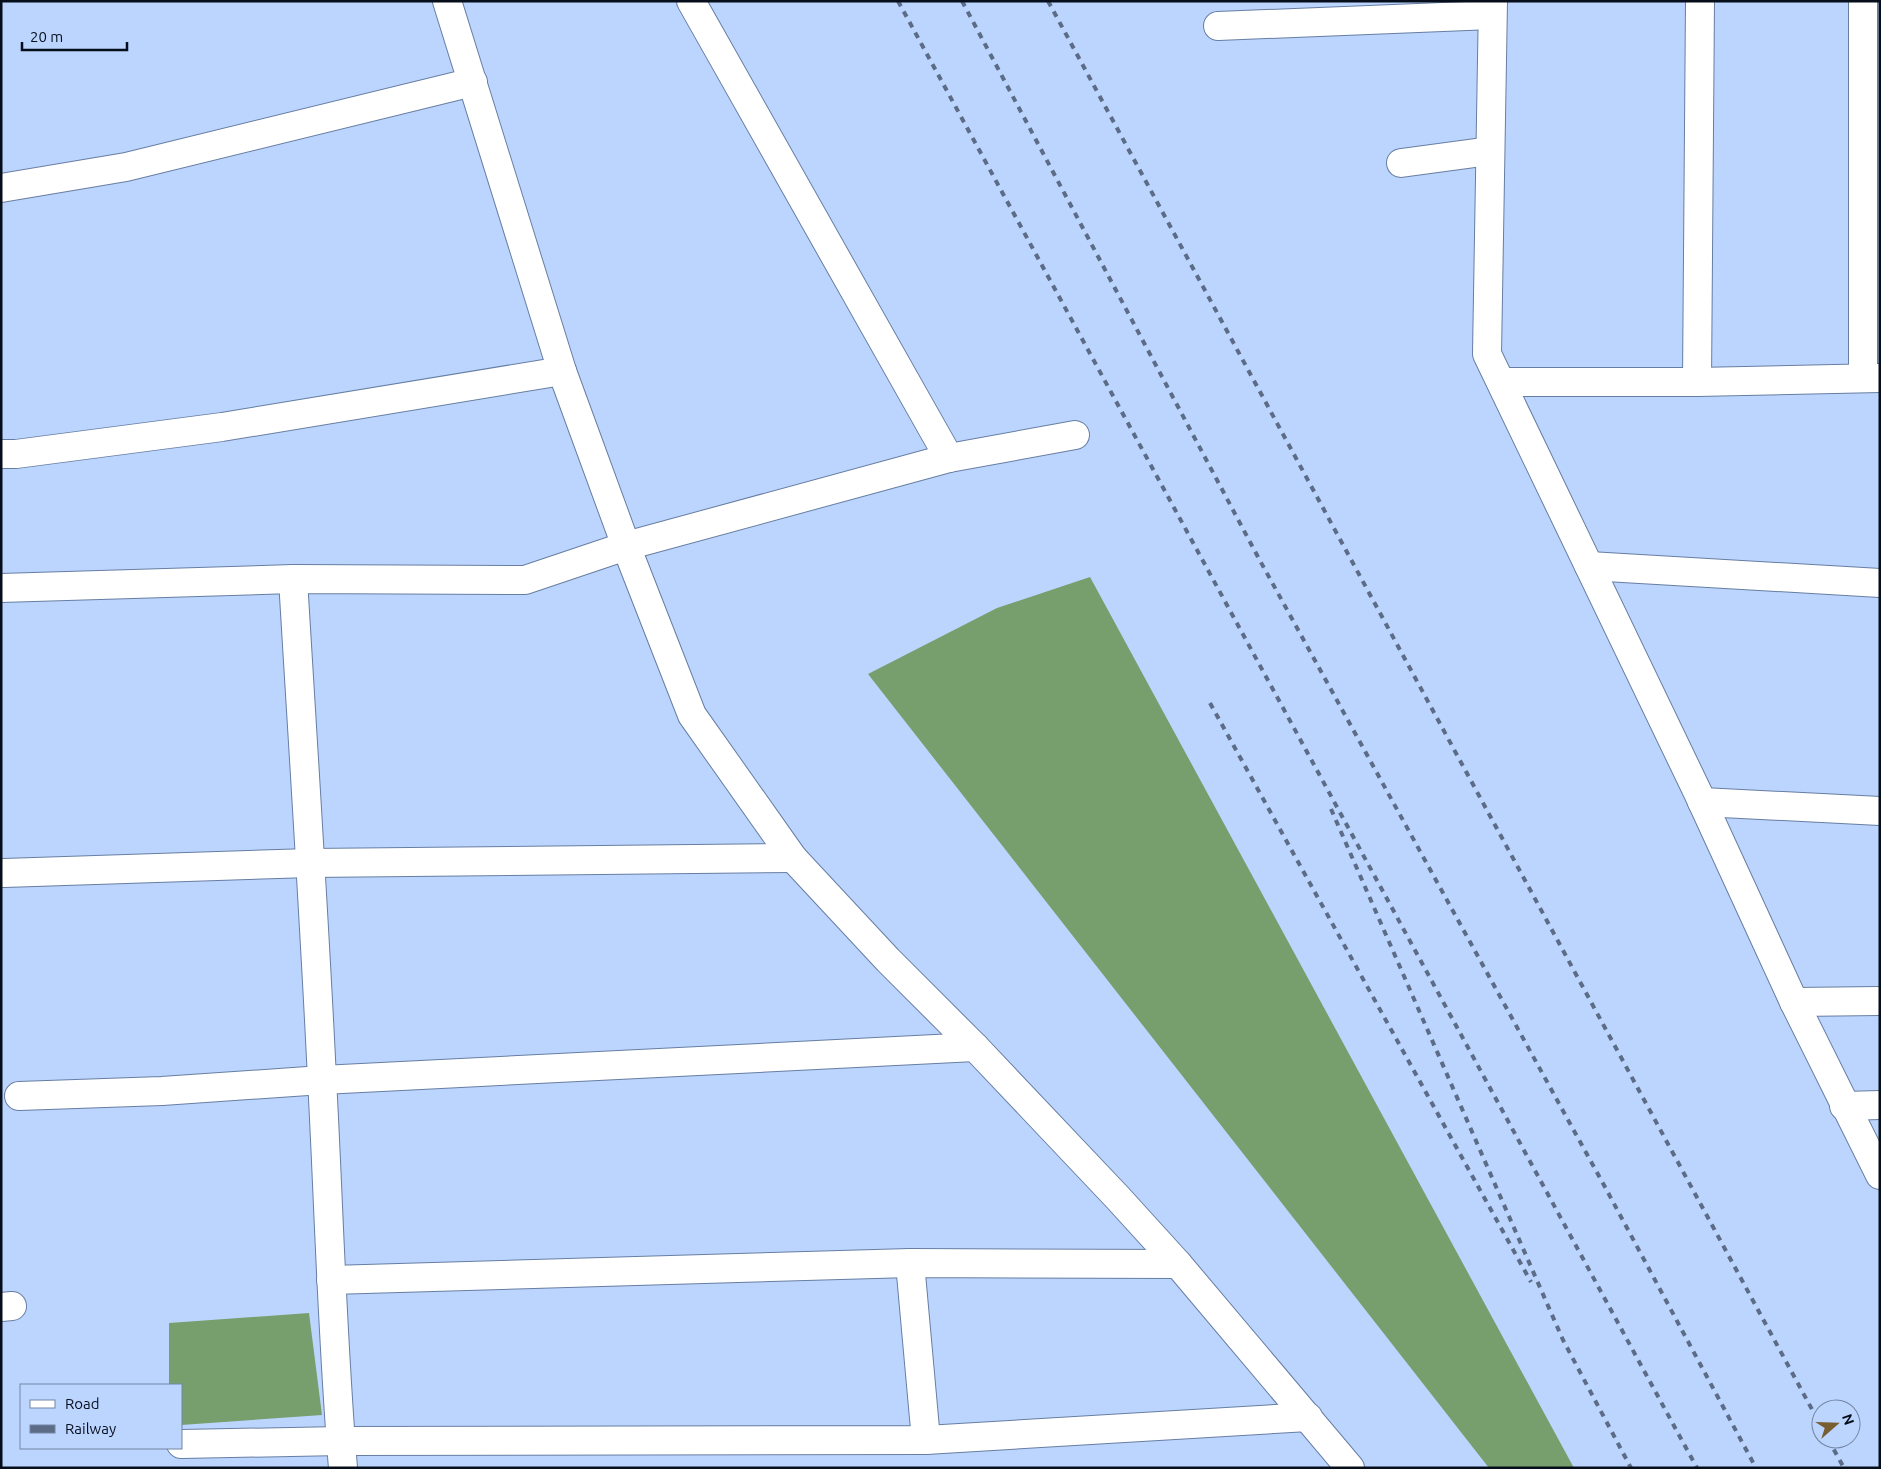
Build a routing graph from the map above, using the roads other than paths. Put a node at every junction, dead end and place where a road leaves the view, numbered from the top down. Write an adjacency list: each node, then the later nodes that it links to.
1 (447, 1): 7 (street)
2 (691, 1): 17 (street)
3 (1700, 1): 14 (street)
4 (1863, 1): 12 (street)
5 (1492, 8): 6 (street); 8 (street)
6 (1218, 26)
7 (473, 82): 10 (street); 11 (street)
8 (1490, 151): 9 (street); 13 (street)
9 (1401, 163)
10 (1, 188)
11 (562, 370): 16 (street); 18 (street)
12 (1871, 378): 14 (street)
13 (1500, 382): 14 (street); 19 (street)
14 (1697, 382)
15 (1075, 435): 17 (street)
16 (1, 454)
17 (949, 458): 18 (street)
18 (626, 546): 20 (street); 25 (street)
19 (1589, 566): 21 (street); 23 (street)
20 (293, 579): 22 (street); 26 (street)
21 (1880, 583)
22 (1, 588)
23 (1702, 802): 24 (street); 29 (street)
24 (1880, 811)
25 (793, 858): 26 (street); 30 (street)
26 (310, 864): 27 (street); 31 (street)
27 (4, 873)
28 (1880, 1001): 29 (street)
29 (1794, 1002): 34 (street)
30 (975, 1047): 31 (street); 37 (street)
31 (322, 1080): 32 (street); 38 (street)
32 (19, 1096)
33 (1880, 1105): 34 (street)
34 (1844, 1106): 35 (street)
35 (1880, 1175)
36 (910, 1263): 37 (street); 38 (street); 40 (street)
37 (1178, 1264): 39 (street)
38 (331, 1280): 42 (street)
39 (1308, 1417): 40 (street); 43 (street)
40 (926, 1440): 42 (street)
41 (182, 1444): 42 (street)
42 (342, 1455)
43 (1350, 1468)

